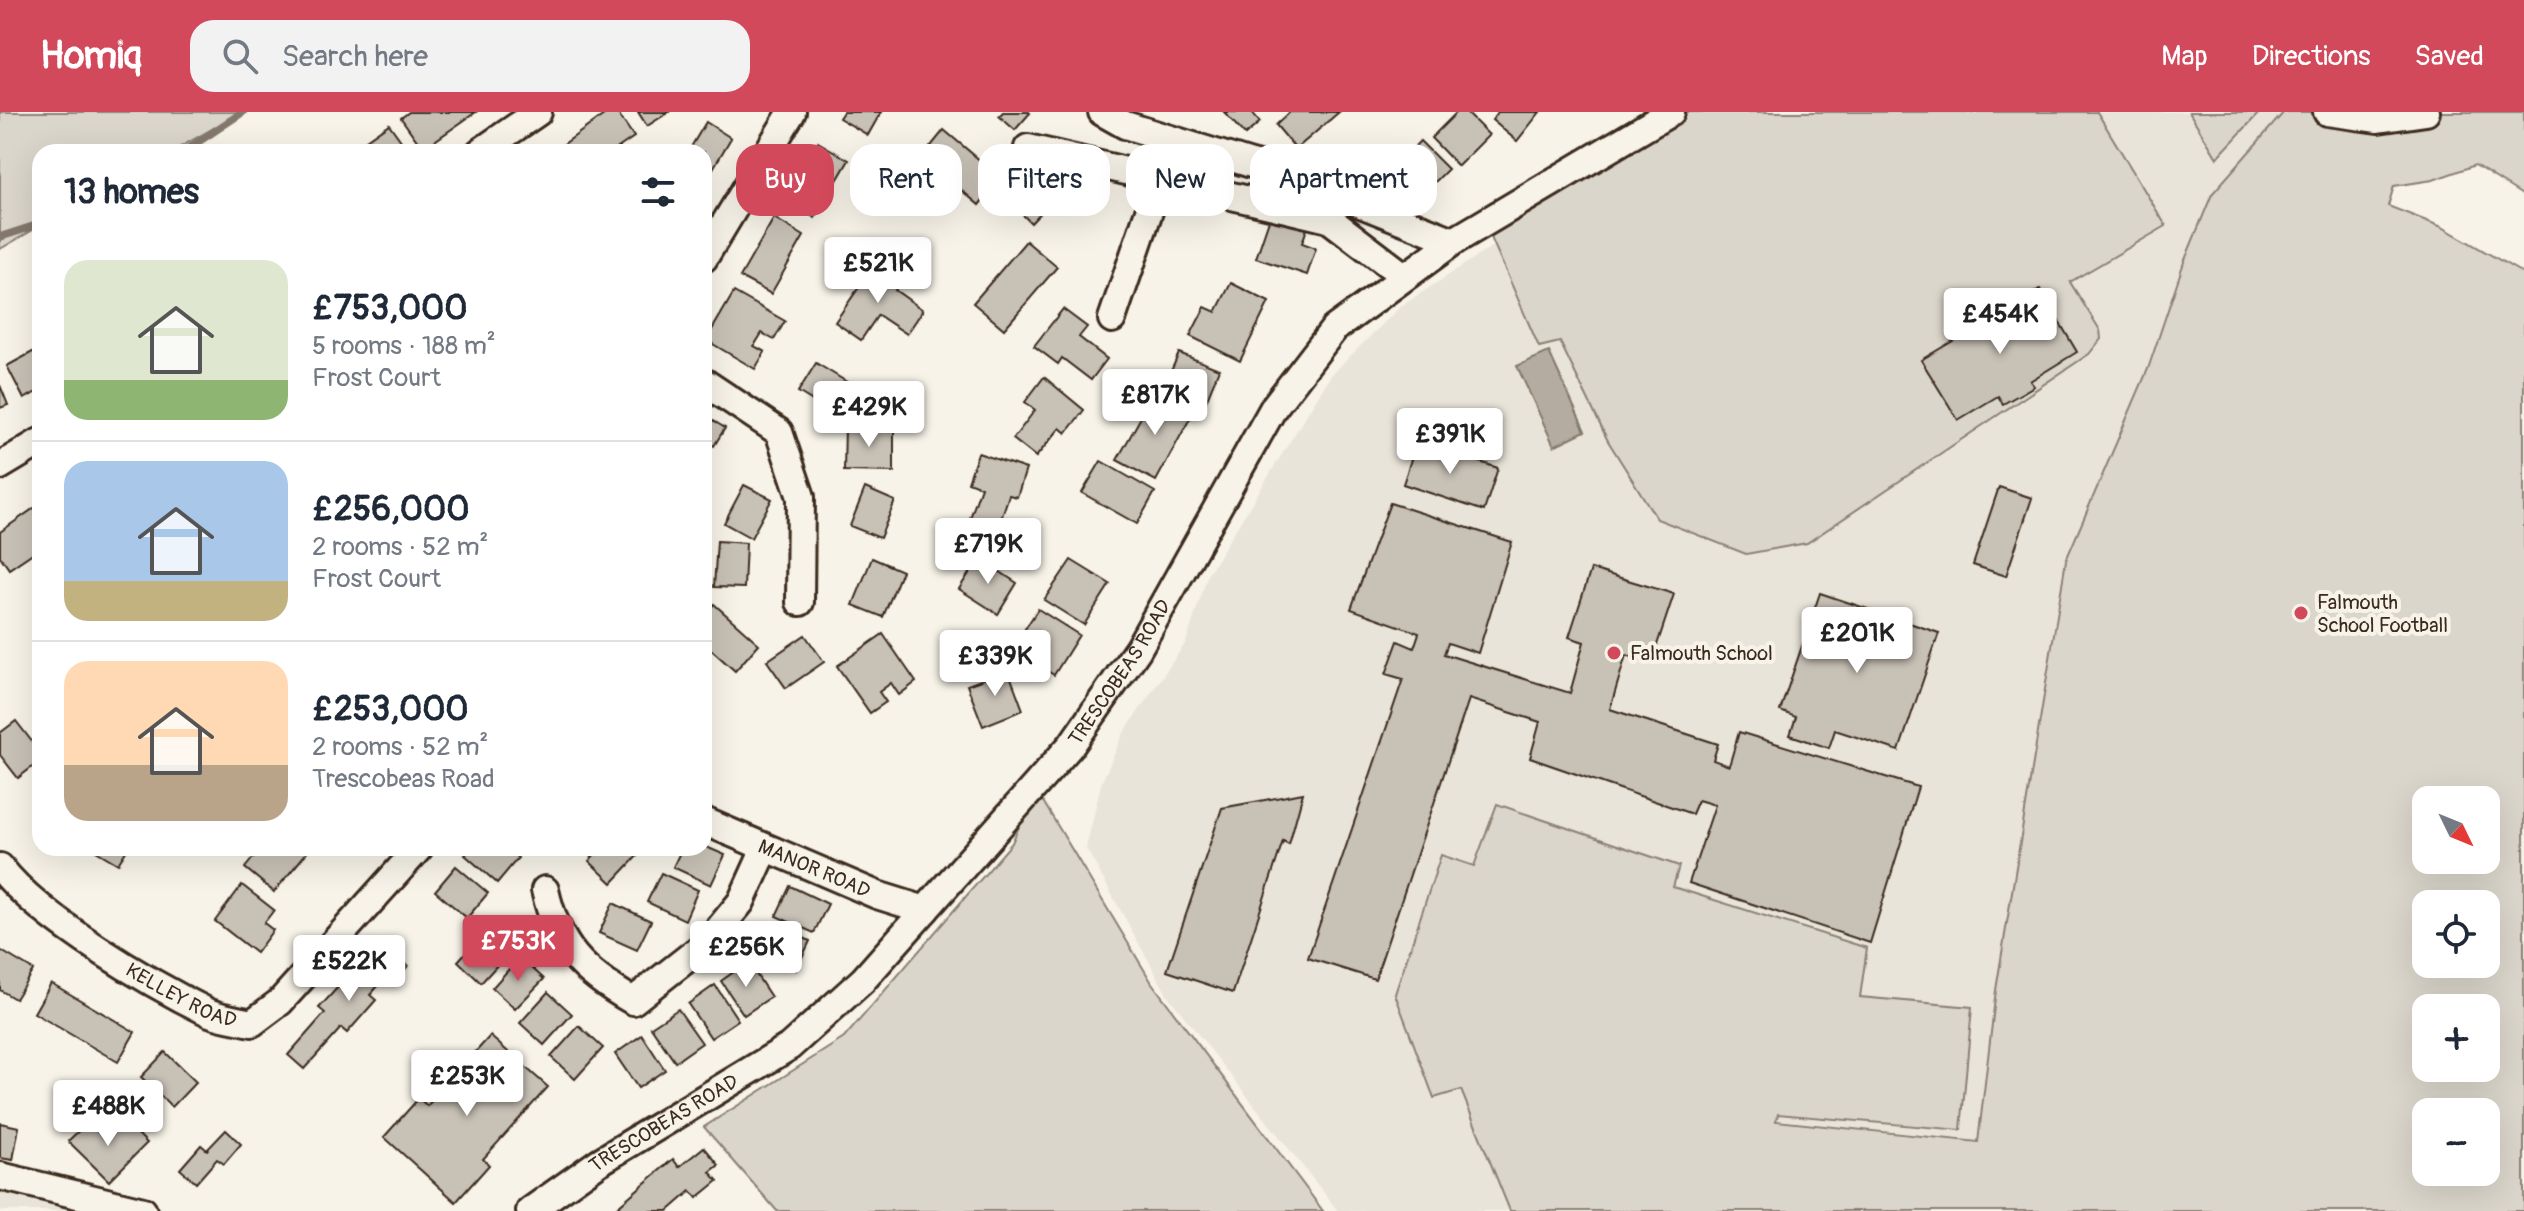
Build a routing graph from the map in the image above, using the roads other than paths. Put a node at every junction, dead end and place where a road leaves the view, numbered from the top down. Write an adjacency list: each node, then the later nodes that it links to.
1 (538, 112): 9 (street)
2 (792, 112): 13 (street)
3 (1102, 112): 12 (street)
4 (1671, 112): 12 (street, TRESCOBEAS ROAD)
5 (2327, 112): 8 (street)
6 (2384, 112): 8 (street)
7 (2426, 112): 8 (street)
8 (2356, 119)
9 (492, 144)
10 (1234, 197): 14 (street)
11 (1147, 216): 15 (street)
12 (1454, 241): 14 (street, TRESCOBEAS ROAD)
13 (712, 245)
14 (1404, 276): 25 (street, TRESCOBEAS ROAD)
15 (1112, 319)
16 (712, 387): 19 (street)
17 (32, 447): 18 (street)
18 (0, 466)
19 (800, 602)
20 (712, 825): 21 (street, MANOR ROAD)
21 (765, 849): 24 (street); 25 (street, MANOR ROAD)
22 (412, 856): 23 (street, KELLEY ROAD)
23 (0, 867)
24 (545, 890)
25 (925, 910): 28 (street, TRESCOBEAS ROAD)
26 (0, 1176): 27 (street)
27 (143, 1211)
28 (530, 1211)

